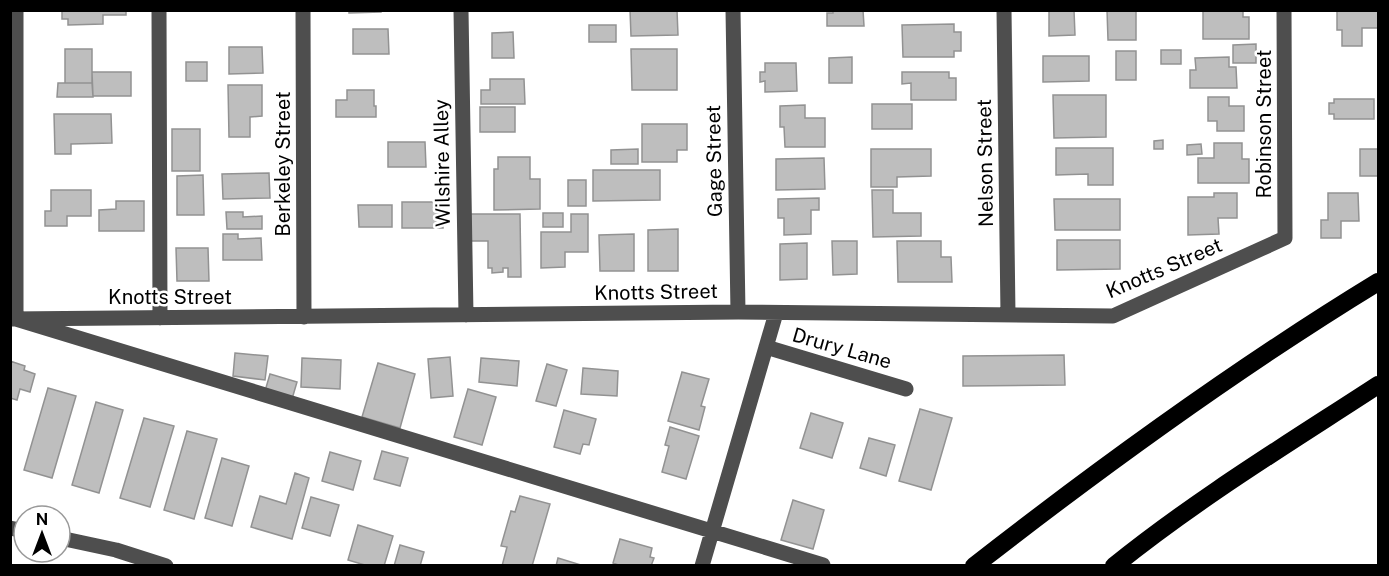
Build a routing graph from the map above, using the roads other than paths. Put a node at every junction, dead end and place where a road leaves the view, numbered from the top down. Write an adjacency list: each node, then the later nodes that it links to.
1 (15, 10): 16 (street)
2 (159, 10): 15 (street)
3 (303, 10): 14 (street, Berkeley Street)
4 (461, 10): 12 (street, Wilshire Alley)
5 (733, 10): 10 (street, Gage Street)
6 (1004, 10): 13 (street, Nelson Street)
7 (1284, 10): 8 (street, Robinson Street)
8 (1285, 238): 13 (street, Knotts Street)
9 (1378, 282): 27 (highway)
10 (738, 312): 11 (street, Knotts Street); 12 (street, Knotts Street)
11 (776, 313): 13 (street, Knotts Street); 17 (street)
12 (466, 315): 14 (street, Knotts Street)
13 (1008, 315)
14 (304, 317): 15 (street, Knotts Street)
15 (160, 318): 16 (street, Knotts Street)
16 (13, 319): 20 (street)
17 (766, 347): 19 (street, Drury Lane); 20 (street)
18 (1378, 385): 28 (highway)
19 (906, 389)
20 (712, 532): 23 (street); 26 (street)
21 (72, 541): 22 (street)
22 (116, 550): 24 (street); 25 (street)
23 (824, 565)
24 (111, 566)
25 (166, 566)
26 (702, 566)
27 (974, 566)
28 (1114, 566)

